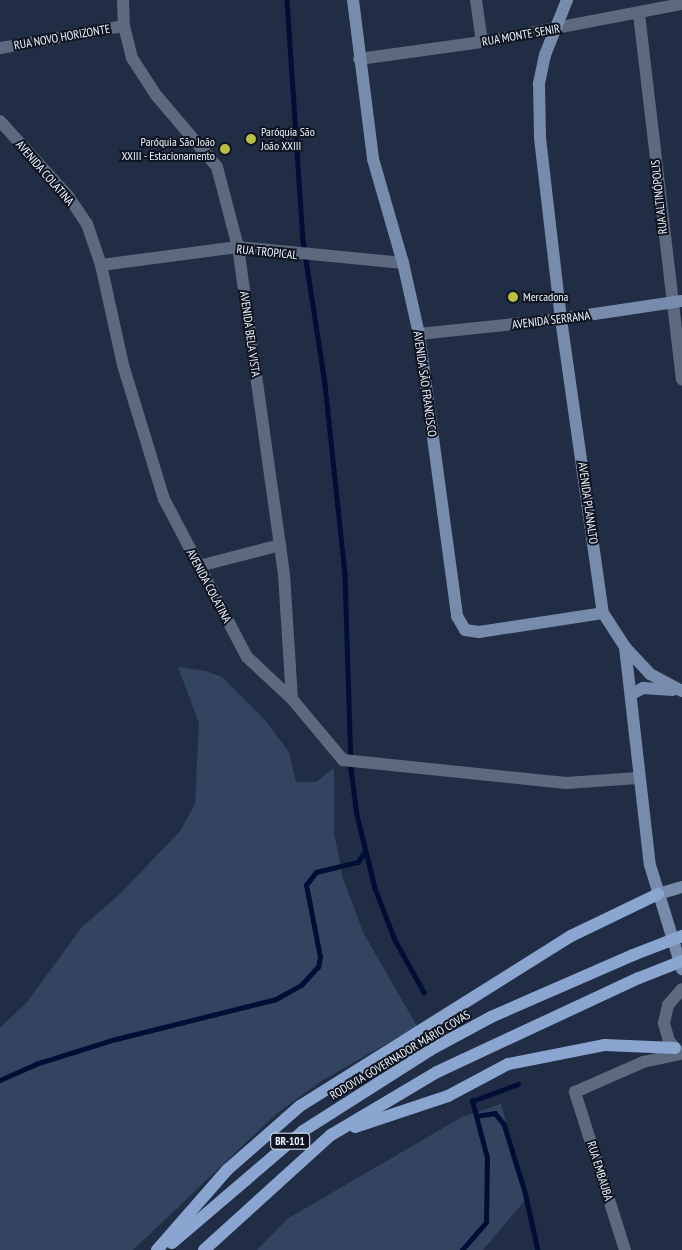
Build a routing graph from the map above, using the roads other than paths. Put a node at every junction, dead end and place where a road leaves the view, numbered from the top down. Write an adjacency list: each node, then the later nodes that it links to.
1 (123, 0): 7 (street, AVENIDA BELA VISTA)
2 (353, 0): 11 (street, AVENIDA SÃO FRANCISCO)
3 (476, 0): 9 (street)
4 (567, 0): 8 (street, AVENIDA PLANALTO)
5 (682, 4): 6 (street, RUA MONTE SENIR)
6 (639, 14): 8 (street, RUA MONTE SENIR); 16 (street, RUA ALTINÓPOLIS)
7 (124, 26): 10 (street, RUA NOVO HORIZONTE); 13 (street, AVENIDA BELA VISTA)
8 (557, 29): 9 (street, RUA MONTE SENIR); 17 (street, AVENIDA PLANALTO)
9 (482, 42): 11 (street, RUA MONTE SENIR)
10 (0, 48)
11 (359, 59): 14 (street, AVENIDA SÃO FRANCISCO)
12 (0, 121): 15 (street, AVENIDA COLATINA)
13 (238, 248): 14 (street, RUA TROPICAL); 15 (street, RUA TROPICAL); 20 (street, AVENIDA BELA VISTA)
14 (403, 263): 18 (street, AVENIDA SÃO FRANCISCO)
15 (101, 264): 21 (street, AVENIDA COLATINA)
16 (677, 303): 17 (street, AVENIDA SERRANA); 19 (street, RUA ALTINÓPOLIS)
17 (561, 319): 18 (street, AVENIDA SERRANA); 22 (street, AVENIDA PLANALTO)
18 (419, 334): 22 (street, AVENIDA SÃO FRANCISCO)
19 (682, 379)
20 (280, 545): 21 (street); 26 (street, AVENIDA BELA VISTA)
21 (199, 566): 26 (street, AVENIDA COLATINA)
22 (603, 612): 23 (street, AVENIDA PLANALTO)
23 (625, 647): 24 (street); 25 (street, AVENIDA PLANALTO)
24 (680, 691): 25 (street)
25 (632, 694): 27 (street, AVENIDA PLANALTO)
26 (292, 699): 27 (street, AVENIDA COLATINA)
27 (638, 778): 29 (street, AVENIDA PLANALTO)
28 (682, 887): 29 (street)
29 (658, 894): 32 (street, AVENIDA PLANALTO); 36 (main road)
30 (682, 936): 37 (main road, RODOVIA GOVERNADOR MÁRIO COVAS / BR-101, bridge)
31 (682, 961): 35 (main road, BR-101, bridge)
32 (682, 969)
33 (682, 989): 34 (street)
34 (680, 1052): 35 (main road); 39 (street, RUA EMBAUBA)
35 (331, 1135): 38 (main road, BR-101)
36 (157, 1250)
37 (164, 1250)
38 (204, 1250)
39 (625, 1250)

